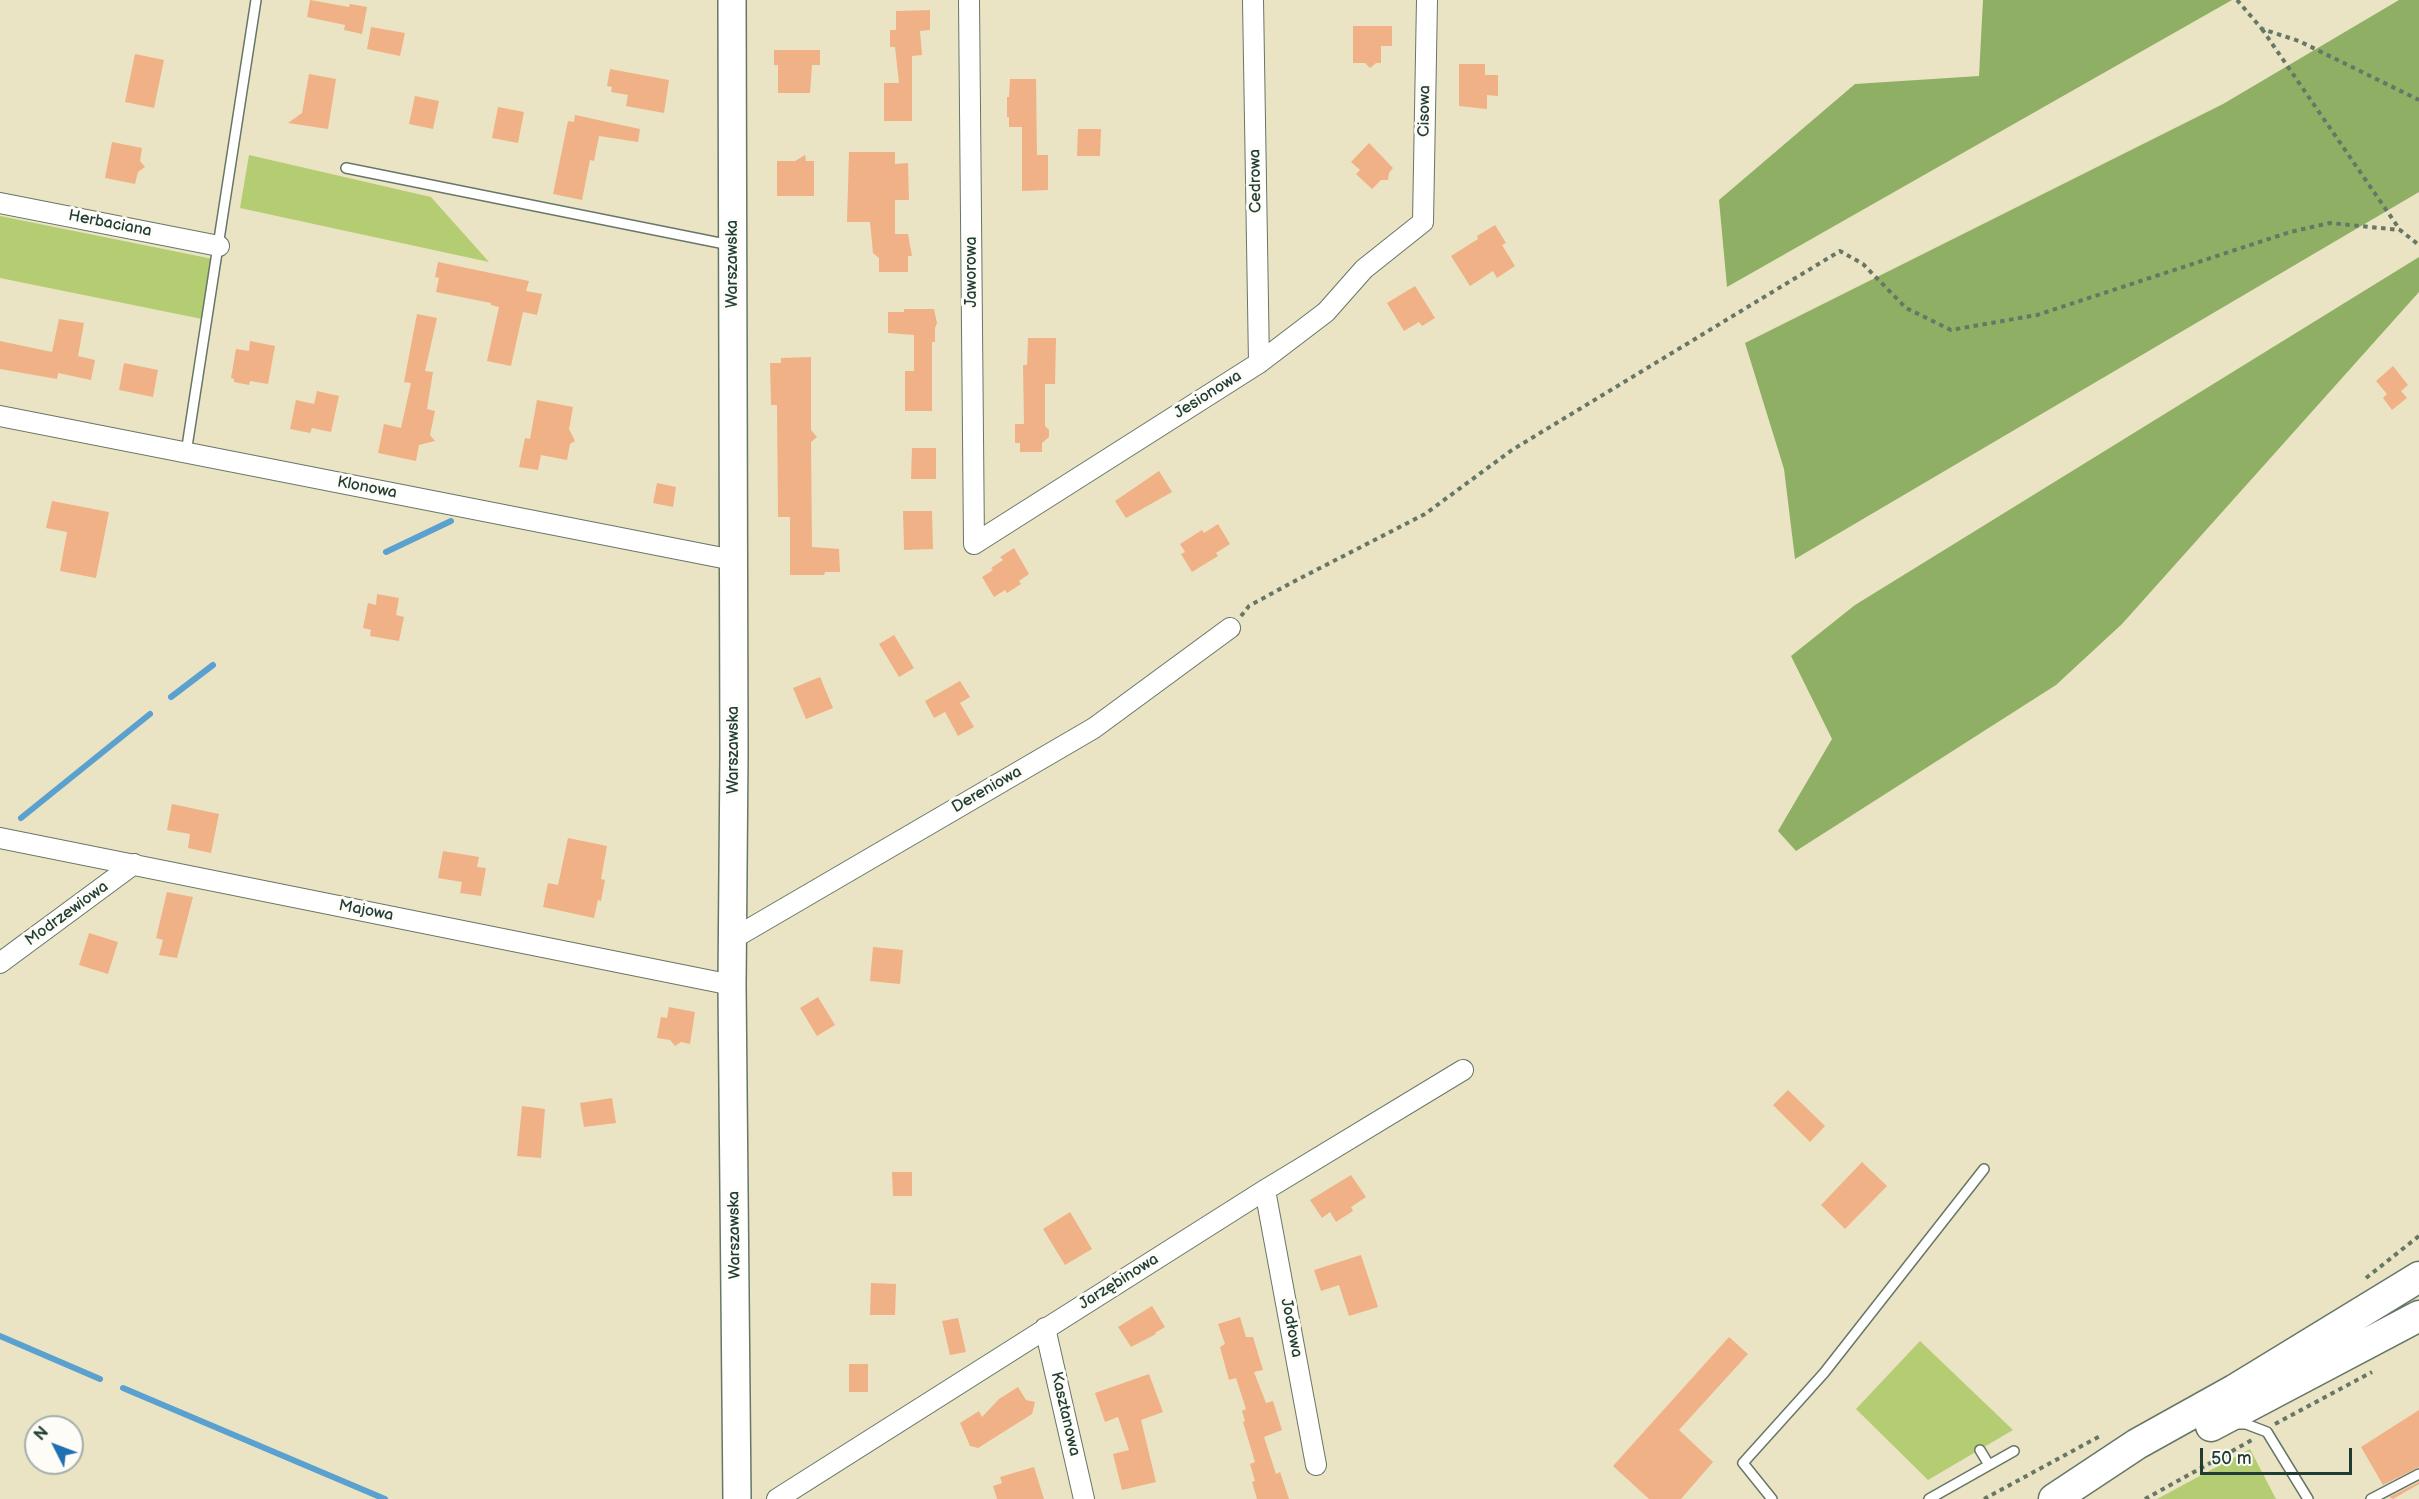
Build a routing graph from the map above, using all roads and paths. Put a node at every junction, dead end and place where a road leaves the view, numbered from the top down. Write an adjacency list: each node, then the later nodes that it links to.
1 (256, 0): 15 (lane)
2 (732, 0): 13 (street, Warszawska)
3 (969, 0): 19 (street, Jaworowa)
4 (1253, 0): 16 (street, Cedrowa)
5 (1427, 0): 11 (street, Cisowa)
6 (2237, 0): 7 (path)
7 (2262, 29): 8 (path); 12 (path)
8 (2419, 100)
9 (346, 168): 13 (lane)
10 (0, 202): 15 (street, Herbaciana)
11 (1423, 222): 16 (street, Jesionowa)
12 (2400, 230): 14 (path); 21 (path)
13 (733, 245): 20 (street, Warszawska)
14 (2419, 245)
15 (219, 246): 18 (lane)
16 (1259, 363): 19 (street, Jesionowa)
17 (0, 416): 18 (street, Klonowa)
18 (186, 453): 20 (street, Klonowa)
19 (974, 544)
20 (734, 560): 24 (street, Warszawska)
21 (1230, 628): 24 (street, Dereniowa)
22 (0, 838): 23 (street, Majowa)
23 (134, 864): 25 (street, Modrzewiowa); 26 (street, Majowa)
24 (734, 938): 26 (street, Warszawska)
25 (0, 963)
26 (732, 985): 42 (street, Warszawska)
27 (1463, 1070): 29 (street, Jarzębinowa)
28 (1984, 1169): 45 (lane)
29 (1265, 1190): 32 (street, Jarzębinowa); 40 (street, Jodłowa)
30 (2419, 1277): 48 (main road)
31 (2419, 1316): 34 (main road)
32 (1045, 1328): 43 (street, Jarzębinowa); 44 (street, Kasztanowa)
33 (2378, 1368): 35 (path)
34 (2216, 1423): 35 (lane); 49 (main road)
35 (2267, 1432): 50 (path); 51 (lane)
36 (2105, 1433): 47 (path)
37 (1980, 1450): 39 (lane)
38 (2014, 1451): 39 (lane)
39 (1989, 1465): 46 (lane)
40 (1317, 1466)
41 (2419, 1474): 52 (lane)
42 (737, 1499)
43 (777, 1499)
44 (1084, 1499)
45 (1772, 1499)
46 (1929, 1499)
47 (1984, 1499)
48 (2054, 1499)
49 (2063, 1499)
50 (2145, 1499)
51 (2308, 1499)
52 (2371, 1499)

